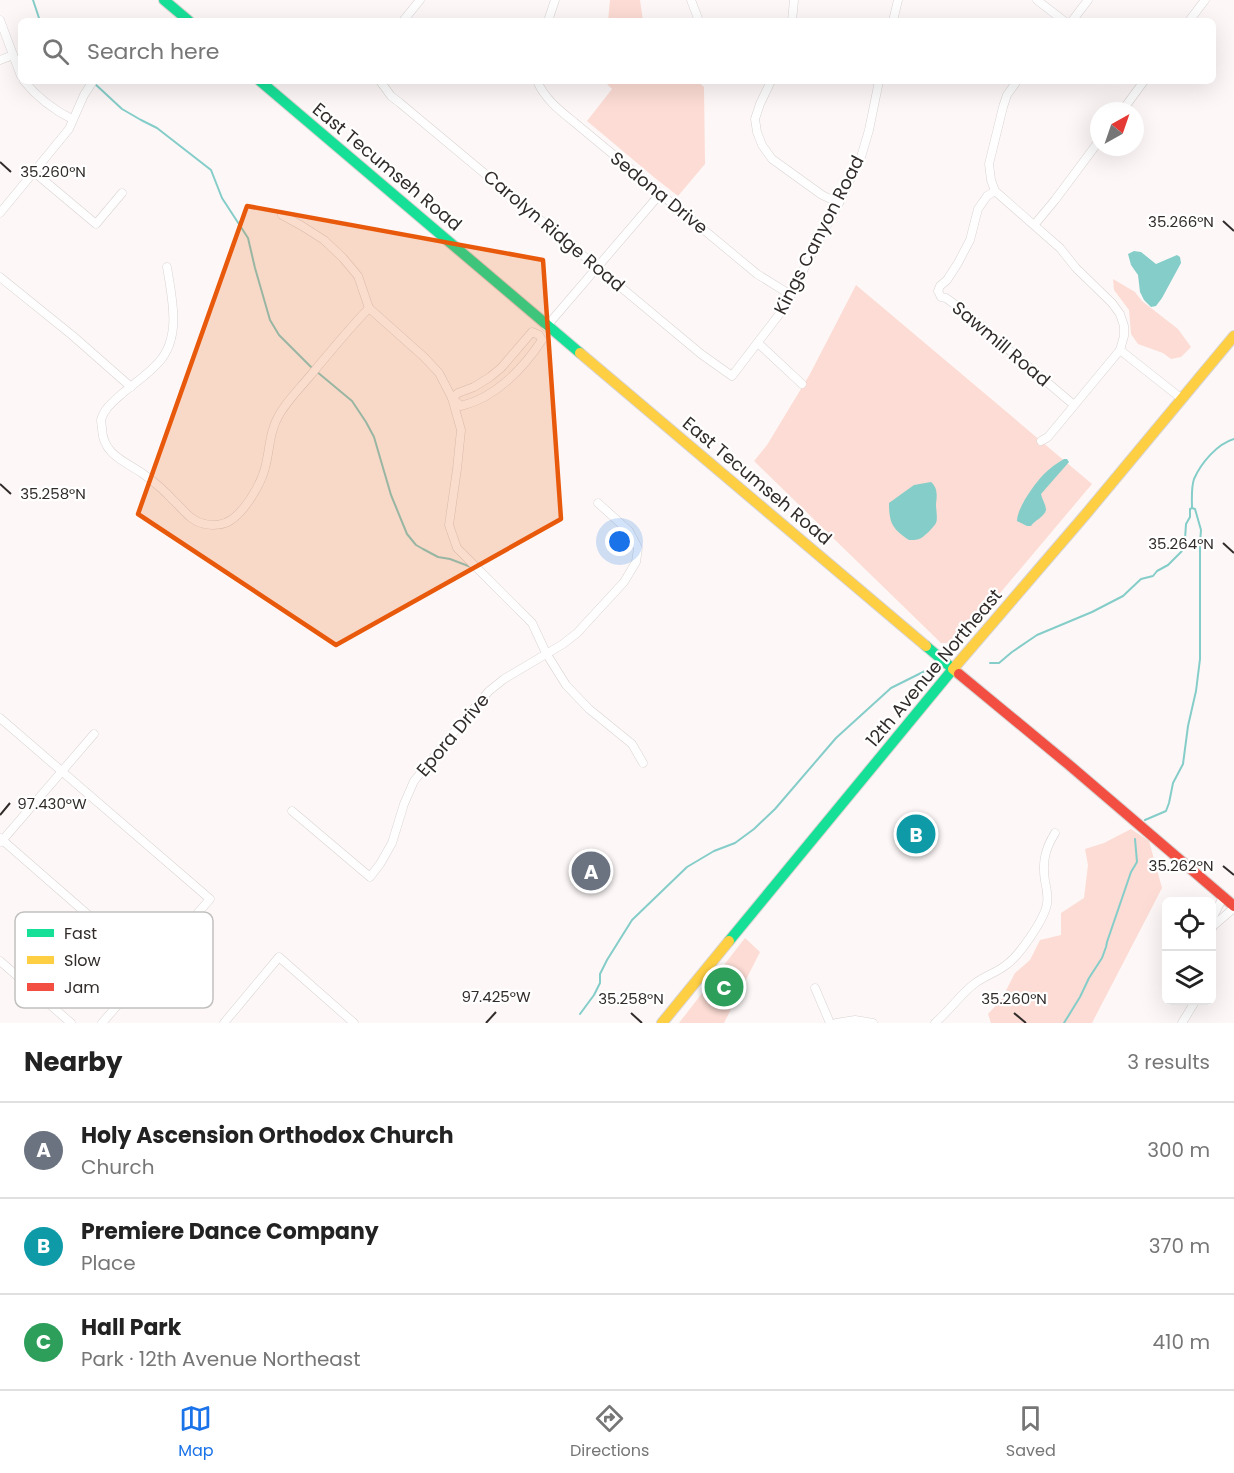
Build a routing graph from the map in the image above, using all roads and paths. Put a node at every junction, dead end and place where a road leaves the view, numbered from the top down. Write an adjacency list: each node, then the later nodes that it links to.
1 (164, 0): 10 (main road)
2 (420, 0): 11 (street)
3 (555, 0): 12 (street)
4 (691, 0): 13 (street)
5 (794, 0): 14 (street)
6 (898, 0): 15 (street)
7 (1037, 0): 16 (street)
8 (1088, 0): 17 (street)
9 (1205, 0): 18 (street)
10 (185, 18)
11 (405, 18)
12 (549, 18)
13 (698, 18)
14 (792, 18)
15 (894, 18)
16 (1060, 18)
17 (1074, 18)
18 (1191, 18)
19 (0, 20): 20 (street)
20 (13, 55): 21 (street); 22 (street)
21 (0, 60)
22 (18, 68)
23 (27, 84): 33 (street)
24 (91, 84): 33 (street)
25 (264, 84): 48 (main road, East Tecumseh Road)
26 (382, 84): 44 (street, Carolyn Ridge Road)
27 (538, 84): 38 (street, Sedona Drive)
28 (770, 84): 39 (street)
29 (878, 84): 39 (street, Kings Canyon Road)
30 (1015, 84): 36 (street)
31 (1142, 84): 32 (street)
32 (1129, 102)
33 (72, 119): 35 (street)
34 (1090, 153): 42 (street)
35 (34, 172): 37 (street); 40 (street)
36 (995, 191): 42 (street); 58 (street, Sawmill Road)
37 (122, 194)
38 (660, 194): 44 (street); 46 (street, Sedona Drive)
39 (839, 203): 46 (street, Kings Canyon Road)
40 (0, 213)
41 (282, 215): 47 (street)
42 (1035, 224): 52 (street)
43 (167, 267): 55 (street)
44 (597, 268): 48 (street); 53 (street, Carolyn Ridge Road)
45 (0, 277): 55 (street)
46 (791, 295): 51 (street, Kings Canyon Road)
47 (369, 308): 55 (street); 56 (street)
48 (548, 325): 49 (street); 62 (main road, East Tecumseh Road)
49 (539, 335): 56 (street); 56 (street)
50 (1234, 336): 57 (main road, 12th Avenue Northeast)
51 (758, 343): 53 (street, Kings Canyon Road); 54 (street)
52 (1120, 350): 57 (street); 58 (street)
53 (732, 376)
54 (802, 384)
55 (130, 387)
56 (452, 398): 61 (street)
57 (1182, 399): 62 (main road, 12th Avenue Northeast)
58 (1074, 405): 59 (street)
59 (1041, 441)
60 (598, 502): 61 (street)
61 (546, 653): 65 (street); 67 (street, Epora Drive)
62 (953, 669): 70 (main road, East Tecumseh Road); 86 (main road, 12th Avenue Northeast)
63 (0, 718): 66 (street)
64 (94, 734): 66 (street)
65 (643, 763)
66 (62, 771): 69 (street); 74 (street)
67 (292, 811)
68 (1055, 833): 90 (street)
69 (1, 840): 73 (street)
70 (1223, 897): 71 (main road, East Tecumseh Road); 72 (street)
71 (1234, 907): 75 (street)
72 (1216, 911)
73 (84, 912)
74 (199, 912)
75 (1216, 924)
76 (1, 965): 77 (street)
77 (15, 977)
78 (815, 988): 87 (street)
79 (1193, 1005): 91 (street)
80 (53, 1008): 82 (street)
81 (115, 1008): 83 (street)
82 (71, 1023)
83 (102, 1023)
84 (224, 1023): 85 (street)
85 (354, 1023)
86 (662, 1023)
87 (830, 1023)
88 (836, 1023): 89 (street)
89 (873, 1023)
90 (935, 1023)
91 (1182, 1023)

